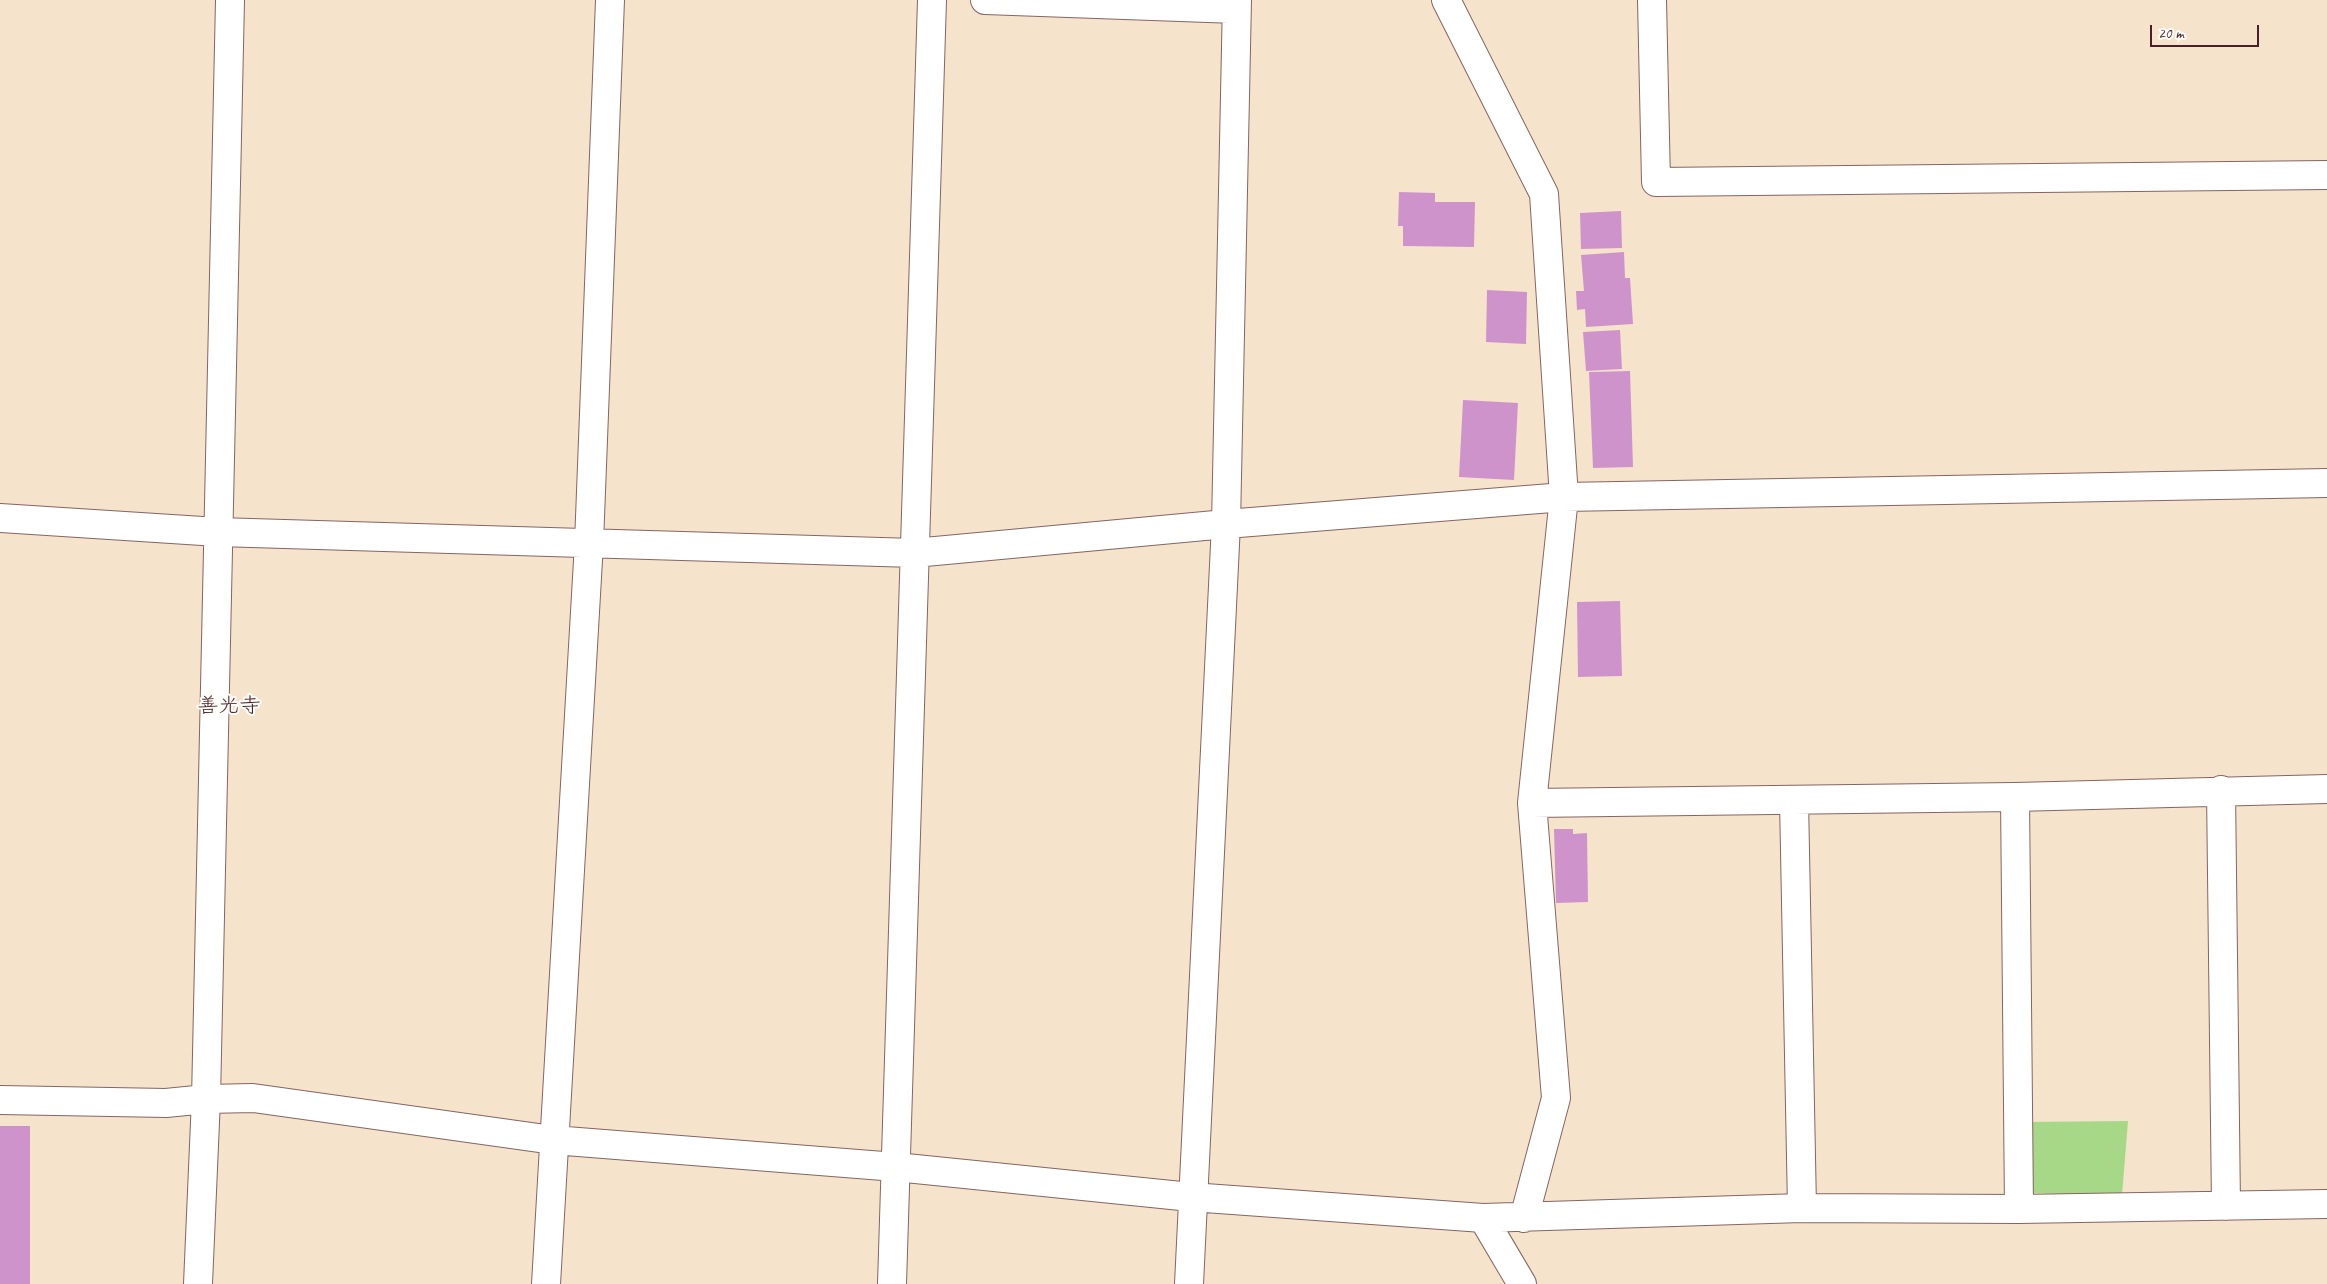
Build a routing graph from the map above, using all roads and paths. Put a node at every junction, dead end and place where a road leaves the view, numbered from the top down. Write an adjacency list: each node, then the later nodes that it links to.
1 (230, 0): 13 (street)
2 (610, 0): 14 (street)
3 (932, 0): 15 (street)
4 (985, 0): 7 (street)
5 (1446, 0): 10 (street)
6 (1652, 0): 8 (street)
7 (1237, 4): 12 (street)
8 (2327, 175)
9 (2327, 483): 10 (street)
10 (1564, 497): 12 (street); 20 (street)
11 (0, 518): 13 (street)
12 (1226, 524): 15 (street); 25 (street)
13 (218, 532): 14 (street); 21 (street)
14 (589, 543): 15 (street); 23 (street)
15 (914, 552): 24 (street)
16 (2221, 790): 17 (street); 18 (street); 27 (street)
17 (2327, 790)
18 (2014, 797): 19 (street); 29 (street)
19 (1794, 800): 20 (street); 28 (street)
20 (1532, 803): 31 (street)
21 (206, 1099): 22 (street); 23 (street); 32 (street)
22 (0, 1100)
23 (553, 1140): 24 (street); 33 (street)
24 (896, 1167): 25 (street); 34 (street)
25 (1191, 1197): 30 (street); 35 (street)
26 (2327, 1204): 27 (street)
27 (2226, 1206): 29 (street)
28 (1802, 1208): 29 (street); 31 (street)
29 (2019, 1209)
30 (1483, 1218): 31 (street); 36 (street)
31 (1524, 1218)
32 (198, 1284)
33 (546, 1284)
34 (892, 1284)
35 (1188, 1284)
36 (1522, 1284)

